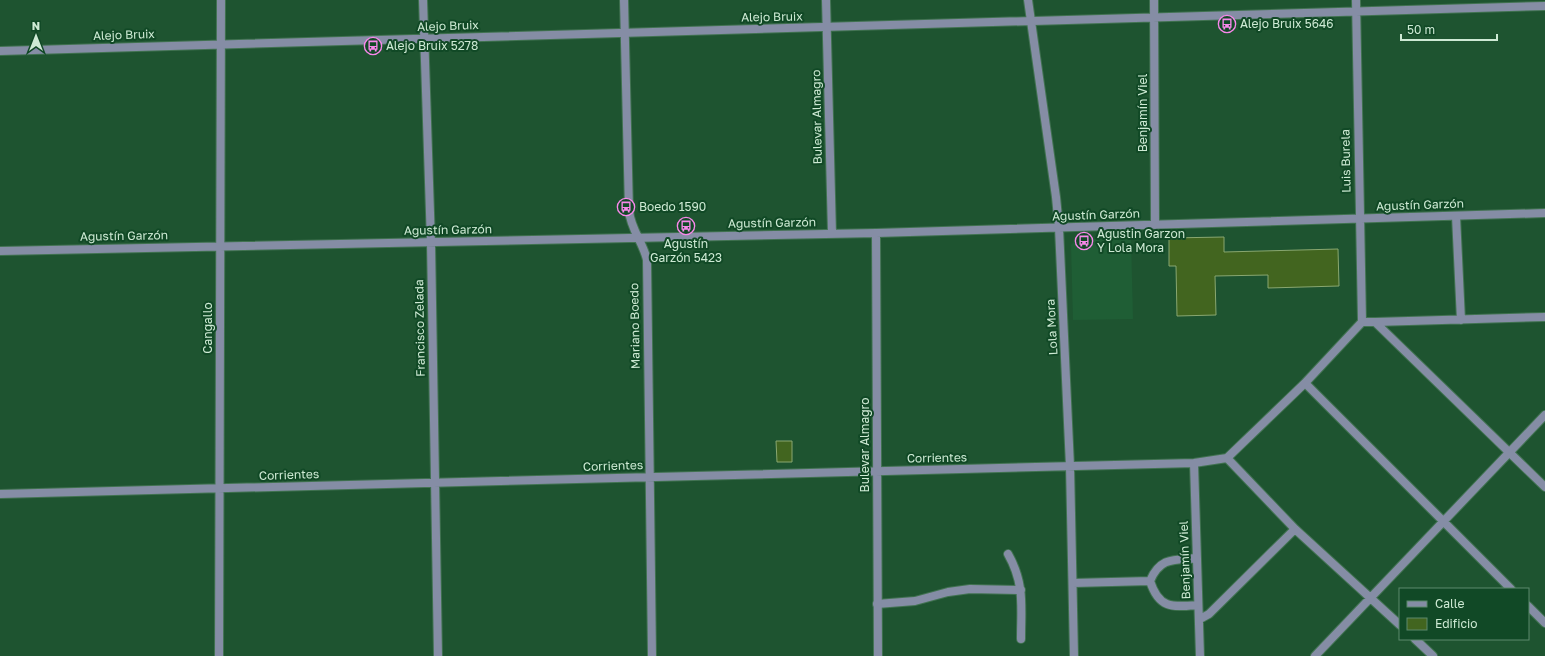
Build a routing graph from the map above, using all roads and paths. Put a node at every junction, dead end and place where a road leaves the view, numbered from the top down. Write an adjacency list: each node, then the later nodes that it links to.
1 (221, 0): 15 (street, Cangallo)
2 (423, 0): 14 (street, Francisco Zelada)
3 (624, 0): 13 (street, Mariano Boedo)
4 (826, 0): 12 (street, Bulevar Almagro)
5 (1028, 0): 11 (street, Lola Mora)
6 (1154, 0): 10 (street, Benjamín Viel)
7 (1356, 0): 9 (street, Luis Burela)
8 (1545, 6): 9 (street, Alejo Bruix)
9 (1356, 11): 10 (street, Alejo Bruix); 19 (street, Luis Burela)
10 (1154, 16): 11 (street, Alejo Bruix); 20 (street, Benjamín Viel)
11 (1030, 22): 12 (street, Alejo Bruix); 21 (street, Lola Mora)
12 (827, 28): 13 (street, Alejo Bruix); 23 (street, Bulevar Almagro)
13 (625, 33): 14 (street, Alejo Bruix); 24 (street, Mariano Boedo)
14 (424, 38): 15 (street, Alejo Bruix); 25 (street, Francisco Zelada)
15 (221, 44): 16 (street, Alejo Bruix); 26 (street, Cangallo)
16 (0, 51)
17 (1545, 213): 18 (street, Agustín Garzón)
18 (1456, 216): 19 (street, Agustín Garzón); 29 (street)
19 (1358, 219): 20 (street, Agustín Garzón); 30 (street, Luis Burela)
20 (1155, 225): 21 (street, Agustín Garzón)
21 (1059, 228): 22 (street, Agustín Garzón); 37 (street, Lola Mora)
22 (876, 233): 23 (street, Agustín Garzón); 38 (street, Bulevar Almagro)
23 (832, 234): 24 (street, Agustín Garzón)
24 (637, 237): 25 (street, Agustín Garzón); 39 (street, Mariano Boedo)
25 (431, 243): 26 (street, Agustín Garzón); 40 (street, Francisco Zelada)
26 (220, 246): 27 (street, Agustín Garzón); 42 (street, Cangallo)
27 (0, 251)
28 (1545, 317): 29 (street)
29 (1461, 320): 31 (street)
30 (1362, 322): 31 (street); 32 (street)
31 (1375, 322): 34 (street)
32 (1305, 383): 35 (street); 44 (street)
33 (1545, 415): 34 (street)
34 (1509, 452): 41 (street); 44 (street)
35 (1226, 458): 36 (street, Corrientes); 45 (street)
36 (1194, 463): 37 (street, Corrientes); 47 (street, Benjamín Viel)
37 (1070, 466): 38 (street, Corrientes); 49 (street, Lola Mora)
38 (877, 471): 39 (street, Corrientes); 53 (street, Bulevar Almagro)
39 (649, 477): 40 (street, Corrientes); 63 (street, Mariano Boedo)
40 (434, 483): 42 (street, Corrientes); 62 (street, Francisco Zelada)
41 (1545, 486)
42 (219, 489): 43 (street, Corrientes); 61 (street, Cangallo)
43 (0, 494)
44 (1444, 521): 50 (street); 52 (street)
45 (1295, 529): 52 (street); 56 (street)
46 (1008, 554): 51 (street)
47 (1197, 558): 48 (street); 54 (street, Benjamín Viel)
48 (1150, 581): 49 (street); 54 (street)
49 (1072, 582): 65 (street, Lola Mora)
50 (1510, 588)
51 (1021, 590): 53 (street); 59 (street)
52 (1370, 598): 58 (street); 67 (street)
53 (877, 604): 64 (street, Bulevar Almagro)
54 (1198, 606): 56 (street, Benjamín Viel)
55 (1529, 607): 57 (street)
56 (1200, 619): 66 (street, Benjamín Viel)
57 (1545, 623)
58 (1399, 624)
59 (1021, 639)
60 (1416, 640): 68 (street)
61 (219, 656)
62 (438, 656)
63 (652, 656)
64 (878, 656)
65 (1074, 656)
66 (1200, 656)
67 (1315, 656)
68 (1434, 656)

